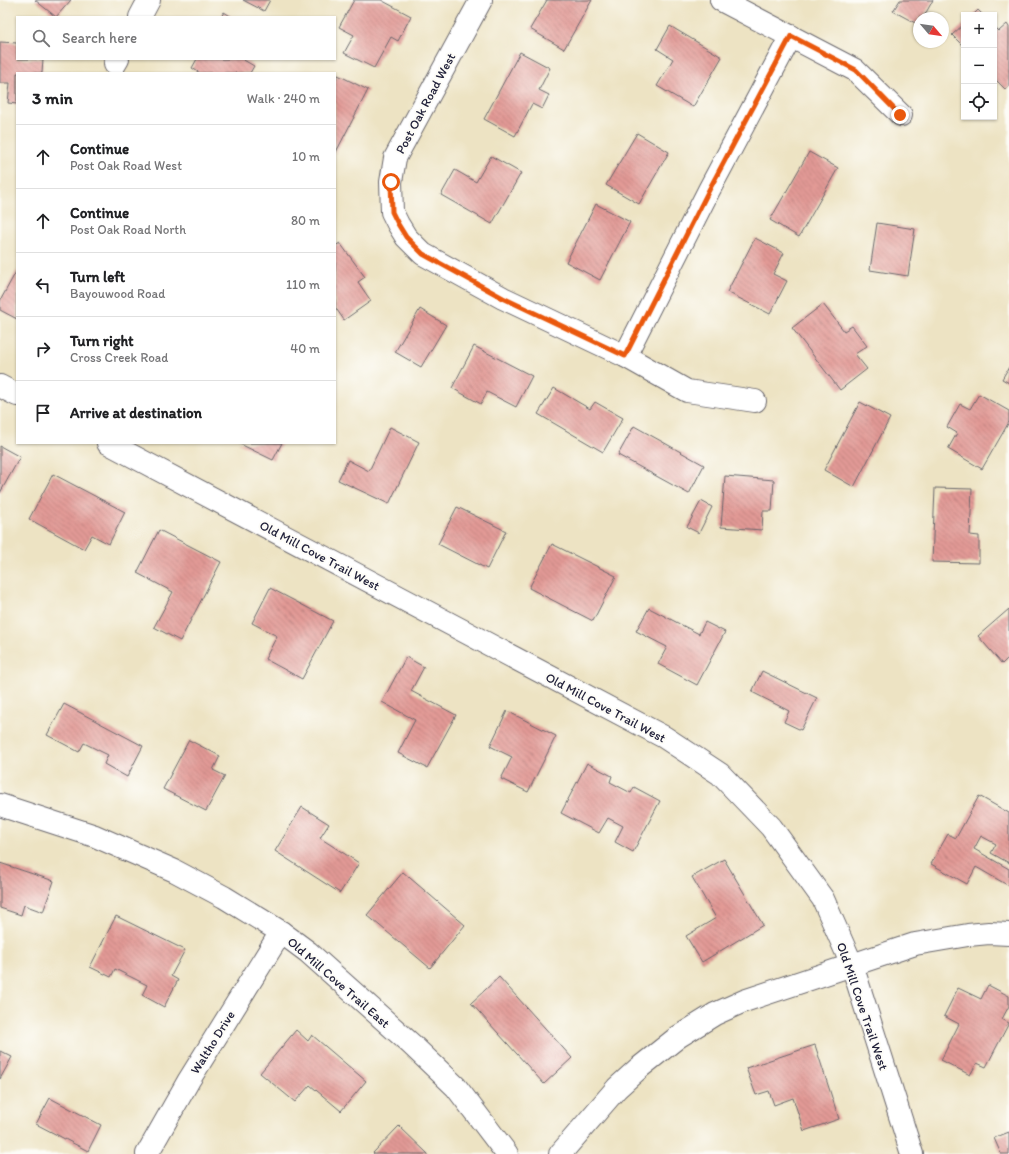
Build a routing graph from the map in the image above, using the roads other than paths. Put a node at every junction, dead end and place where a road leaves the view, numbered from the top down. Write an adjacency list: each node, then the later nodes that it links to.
1 (149, 0): 4 (street)
2 (481, 0): 7 (street, Post Oak Road West)
3 (721, 0): 5 (street)
4 (141, 16)
5 (791, 36): 6 (street); 7 (street)
6 (900, 115)
7 (625, 356): 10 (street)
8 (0, 386): 9 (street)
9 (16, 394)
10 (756, 401)
11 (110, 444): 15 (street, Old Mill Cove Trail West)
12 (0, 805): 13 (street, Old Mill Cove Trail East)
13 (281, 932): 16 (street, Waltho Drive); 17 (street, Old Mill Cove Trail East)
14 (1009, 934): 15 (street)
15 (852, 965): 18 (street); 19 (street, Old Mill Cove Trail West)
16 (147, 1154)
17 (507, 1154)
18 (560, 1154)
19 (912, 1154)

